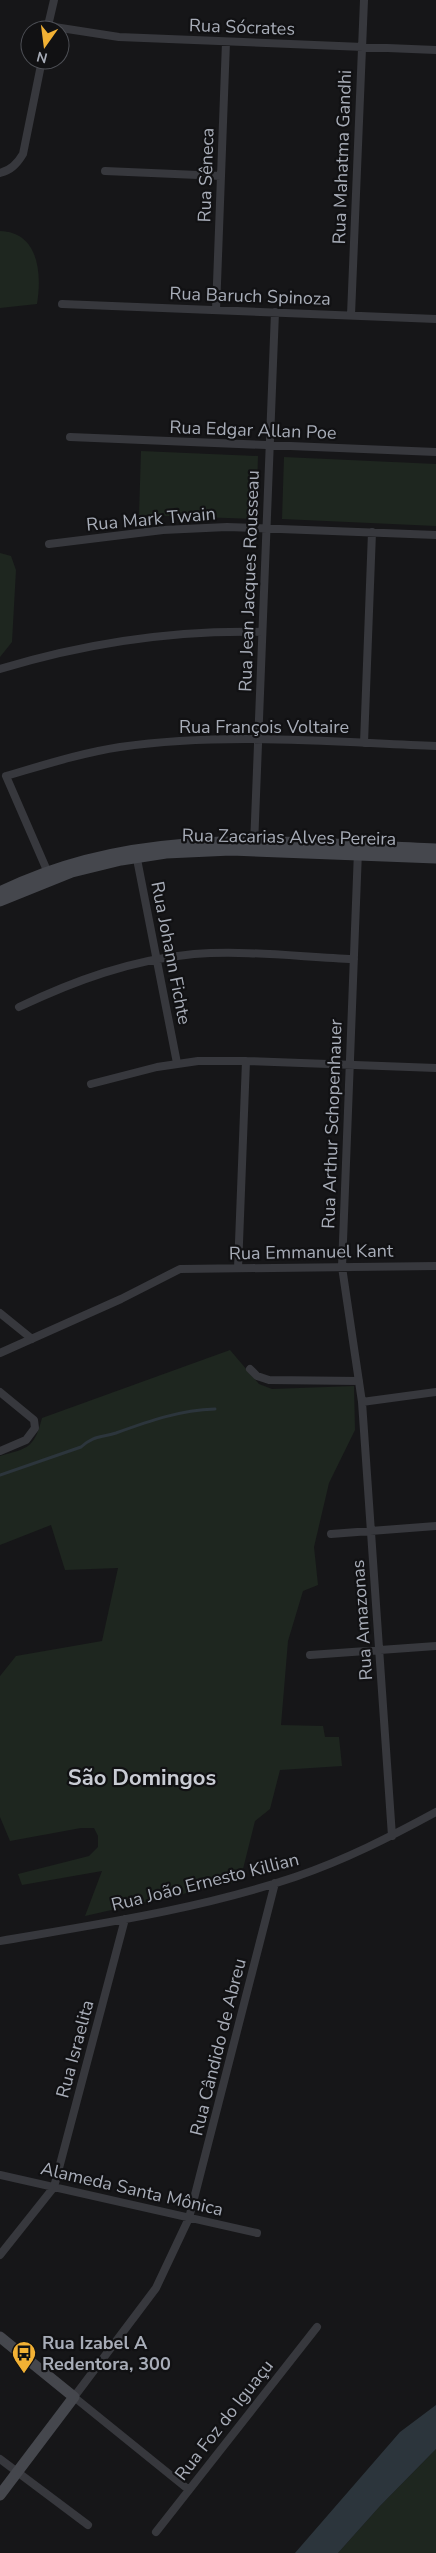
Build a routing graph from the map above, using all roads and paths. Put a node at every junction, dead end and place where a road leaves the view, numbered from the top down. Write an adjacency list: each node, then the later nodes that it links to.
1 (54, 0): 3 (street)
2 (364, 0): 6 (street, Rua Mahatma Gandhi)
3 (50, 20)
4 (70, 31): 5 (street, Rua Sócrates)
5 (226, 42): 6 (street, Rua Sócrates); 11 (street, Rua Sêneca)
6 (362, 47): 7 (street, Rua Sócrates); 15 (street, Rua Mahatma Gandhi)
7 (436, 50)
8 (40, 70): 10 (street)
9 (105, 171): 11 (street)
10 (0, 173)
11 (221, 176): 13 (street, Rua Sêneca)
12 (62, 304): 13 (street, Rua Baruch Spinoza)
13 (216, 310): 14 (street, Rua Baruch Spinoza)
14 (275, 312): 15 (street, Rua Baruch Spinoza); 18 (street, Rua Jean Jacques Rousseau)
15 (351, 315): 16 (street, Rua Baruch Spinoza)
16 (436, 319)
17 (70, 437): 18 (street, Rua Edgar Allan Poe)
18 (270, 446): 19 (street, Rua Edgar Allan Poe); 20 (street, Rua Jean Jacques Rousseau)
19 (436, 452)
20 (266, 528): 21 (street, Rua Mark Twain); 23 (street, Rua Mark Twain); 24 (street, Rua Jean Jacques Rousseau)
21 (372, 532): 22 (street, Rua Mark Twain); 27 (street)
22 (436, 535)
23 (49, 544)
24 (262, 632): 25 (street); 26 (street, Rua Jean Jacques Rousseau)
25 (0, 669)
26 (258, 739): 27 (street, Rua François Voltaire); 29 (street, Rua Jean Jacques Rousseau); 34 (street, Rua François Voltaire)
27 (364, 743): 28 (street, Rua François Voltaire)
28 (436, 746)
29 (254, 846): 31 (street, Rua Zacarias Alves Pereira); 32 (street, Rua Zacarias Alves Pereira)
30 (436, 849): 31 (street, Rua Zacarias Alves Pereira)
31 (358, 850): 33 (street, Rua Zacarias Alves Pereira); 38 (street, Rua Arthur Schopenhauer)
32 (136, 853): 34 (street, Rua Zacarias Alves Pereira); 37 (street, Rua Johann Fichte)
33 (436, 858)
34 (49, 875): 35 (street, Rua Zacarias Alves Pereira); 36 (street, Rua Zacarias Alves Pereira)
35 (0, 892)
36 (0, 901)
37 (157, 959): 38 (street); 39 (street); 41 (street, Rua Johann Fichte)
38 (354, 959): 42 (street, Rua Arthur Schopenhauer)
39 (20, 1007)
40 (246, 1061): 41 (street); 42 (street); 47 (street)
41 (178, 1063): 44 (street)
42 (350, 1065): 43 (street); 46 (street, Rua Arthur Schopenhauer)
43 (436, 1068)
44 (91, 1084)
45 (436, 1266): 46 (street, Rua Emmanuel Kant)
46 (342, 1267): 47 (street, Rua Emmanuel Kant); 52 (street, Rua Arthur Schopenhauer)
47 (238, 1268): 49 (street, Rua Emmanuel Kant)
48 (0, 1313): 49 (street)
49 (32, 1340): 50 (street)
50 (0, 1353)
51 (250, 1369): 52 (street)
52 (359, 1381): 55 (street, Rua Arthur Schopenhauer)
53 (0, 1392): 56 (street)
54 (436, 1392): 55 (street)
55 (362, 1402): 58 (street, Rua Amazonas)
56 (0, 1451)
57 (436, 1526): 58 (street)
58 (371, 1531): 59 (street); 61 (street, Rua Amazonas)
59 (331, 1534)
60 (436, 1646): 61 (street)
61 (379, 1650): 62 (street); 64 (street, Rua Amazonas)
62 (310, 1655)
63 (436, 1812): 64 (street, Rua João Ernesto Killian)
64 (392, 1836): 65 (street, Rua João Ernesto Killian)
65 (275, 1883): 66 (street, Rua João Ernesto Killian); 70 (street, Rua Cândido de Abreu)
66 (125, 1919): 67 (street, Rua João Ernesto Killian); 69 (street, Rua Israelita)
67 (0, 1941)
68 (0, 2175): 69 (street, Alameda Santa Mônica)
69 (54, 2187): 70 (street, Alameda Santa Mônica); 72 (street)
70 (189, 2218): 71 (street, Alameda Santa Mônica); 75 (street, Rua Cândido de Abreu)
71 (257, 2233)
72 (0, 2255)
73 (317, 2327): 78 (street, Rua Foz do Iguaçu)
74 (0, 2337): 75 (street)
75 (74, 2397): 77 (street); 78 (street)
76 (0, 2459): 77 (street)
77 (17, 2472): 79 (street); 80 (street)
78 (188, 2490): 81 (street, Rua Foz do Iguaçu)
79 (0, 2494)
80 (88, 2525)
81 (156, 2532)

